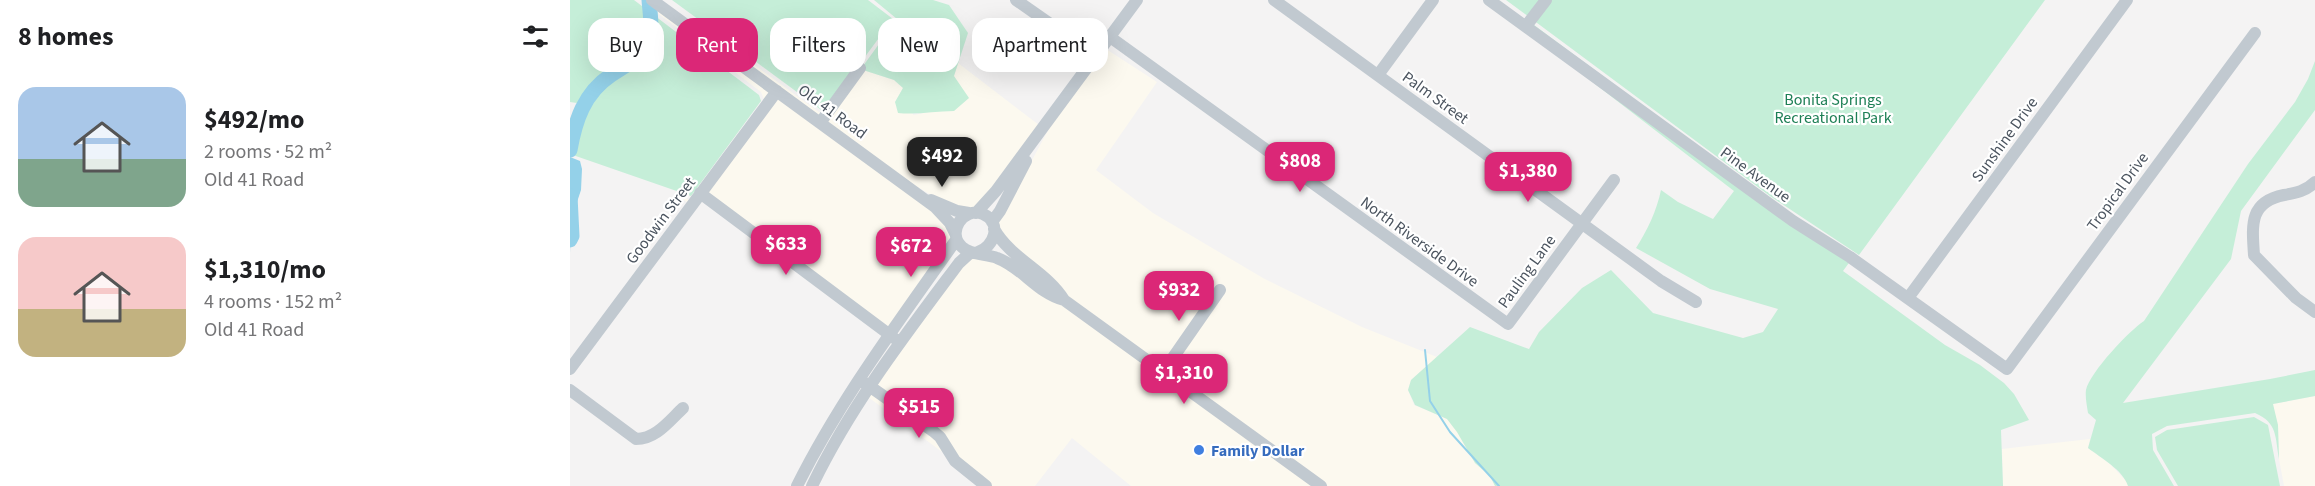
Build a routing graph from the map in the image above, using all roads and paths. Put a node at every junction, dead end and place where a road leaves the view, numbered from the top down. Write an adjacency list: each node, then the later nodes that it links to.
1 (652, 0): 17 (street, Old 41 Road)
2 (1016, 0): 9 (street)
3 (1137, 0): 12 (street)
4 (1274, 0): 16 (street, Palm Street)
5 (1433, 0): 16 (street)
6 (1489, 0): 10 (street, Pine Avenue)
7 (1546, 0): 10 (street)
8 (2127, 0): 30 (street, Sunshine Drive)
9 (1042, 18)
10 (1526, 26): 30 (street, Pine Avenue)
11 (2255, 33): 38 (street, Tropical Drive)
12 (1110, 37): 13 (street); 34 (street, North Riverside Drive)
13 (1108, 40)
14 (857, 72): 19 (street)
15 (1084, 72): 18 (street)
16 (1378, 75): 25 (street, Palm Street)
17 (777, 91): 19 (street, Old 41 Road); 23 (street, Goodwin Street)
18 (1047, 122): 24 (street); 26 (street)
19 (820, 123): 22 (street, Old 41 Road)
20 (1614, 180): 25 (street, Pauling Lane)
21 (2315, 182): 33 (street)
22 (906, 186): 24 (street, Old 41 Road); 27 (street, Old 41 Road)
23 (700, 193): 35 (street); 37 (street, Goodwin Street)
24 (973, 213): 26 (street); 27 (street)
25 (1582, 224): 32 (street, Palm Street); 34 (street, Pauling Lane)
26 (993, 225): 28 (street); 31 (street)
27 (956, 237): 28 (street); 35 (street)
28 (974, 252): 31 (street); 36 (street)
29 (1220, 290): 39 (street)
30 (1908, 298): 38 (street, Pine Avenue)
31 (1064, 300): 39 (street)
32 (1696, 302)
33 (2315, 312)
34 (1508, 324)
35 (890, 334): 36 (street); 40 (street)
36 (901, 342): 41 (street)
37 (570, 369)
38 (2007, 369)
39 (1163, 372): 47 (street)
40 (859, 379): 41 (street); 44 (street)
41 (870, 386): 45 (street); 46 (street)
42 (570, 390): 43 (street)
43 (682, 408)
44 (797, 486)
45 (812, 486)
46 (986, 486)
47 (1321, 486)

